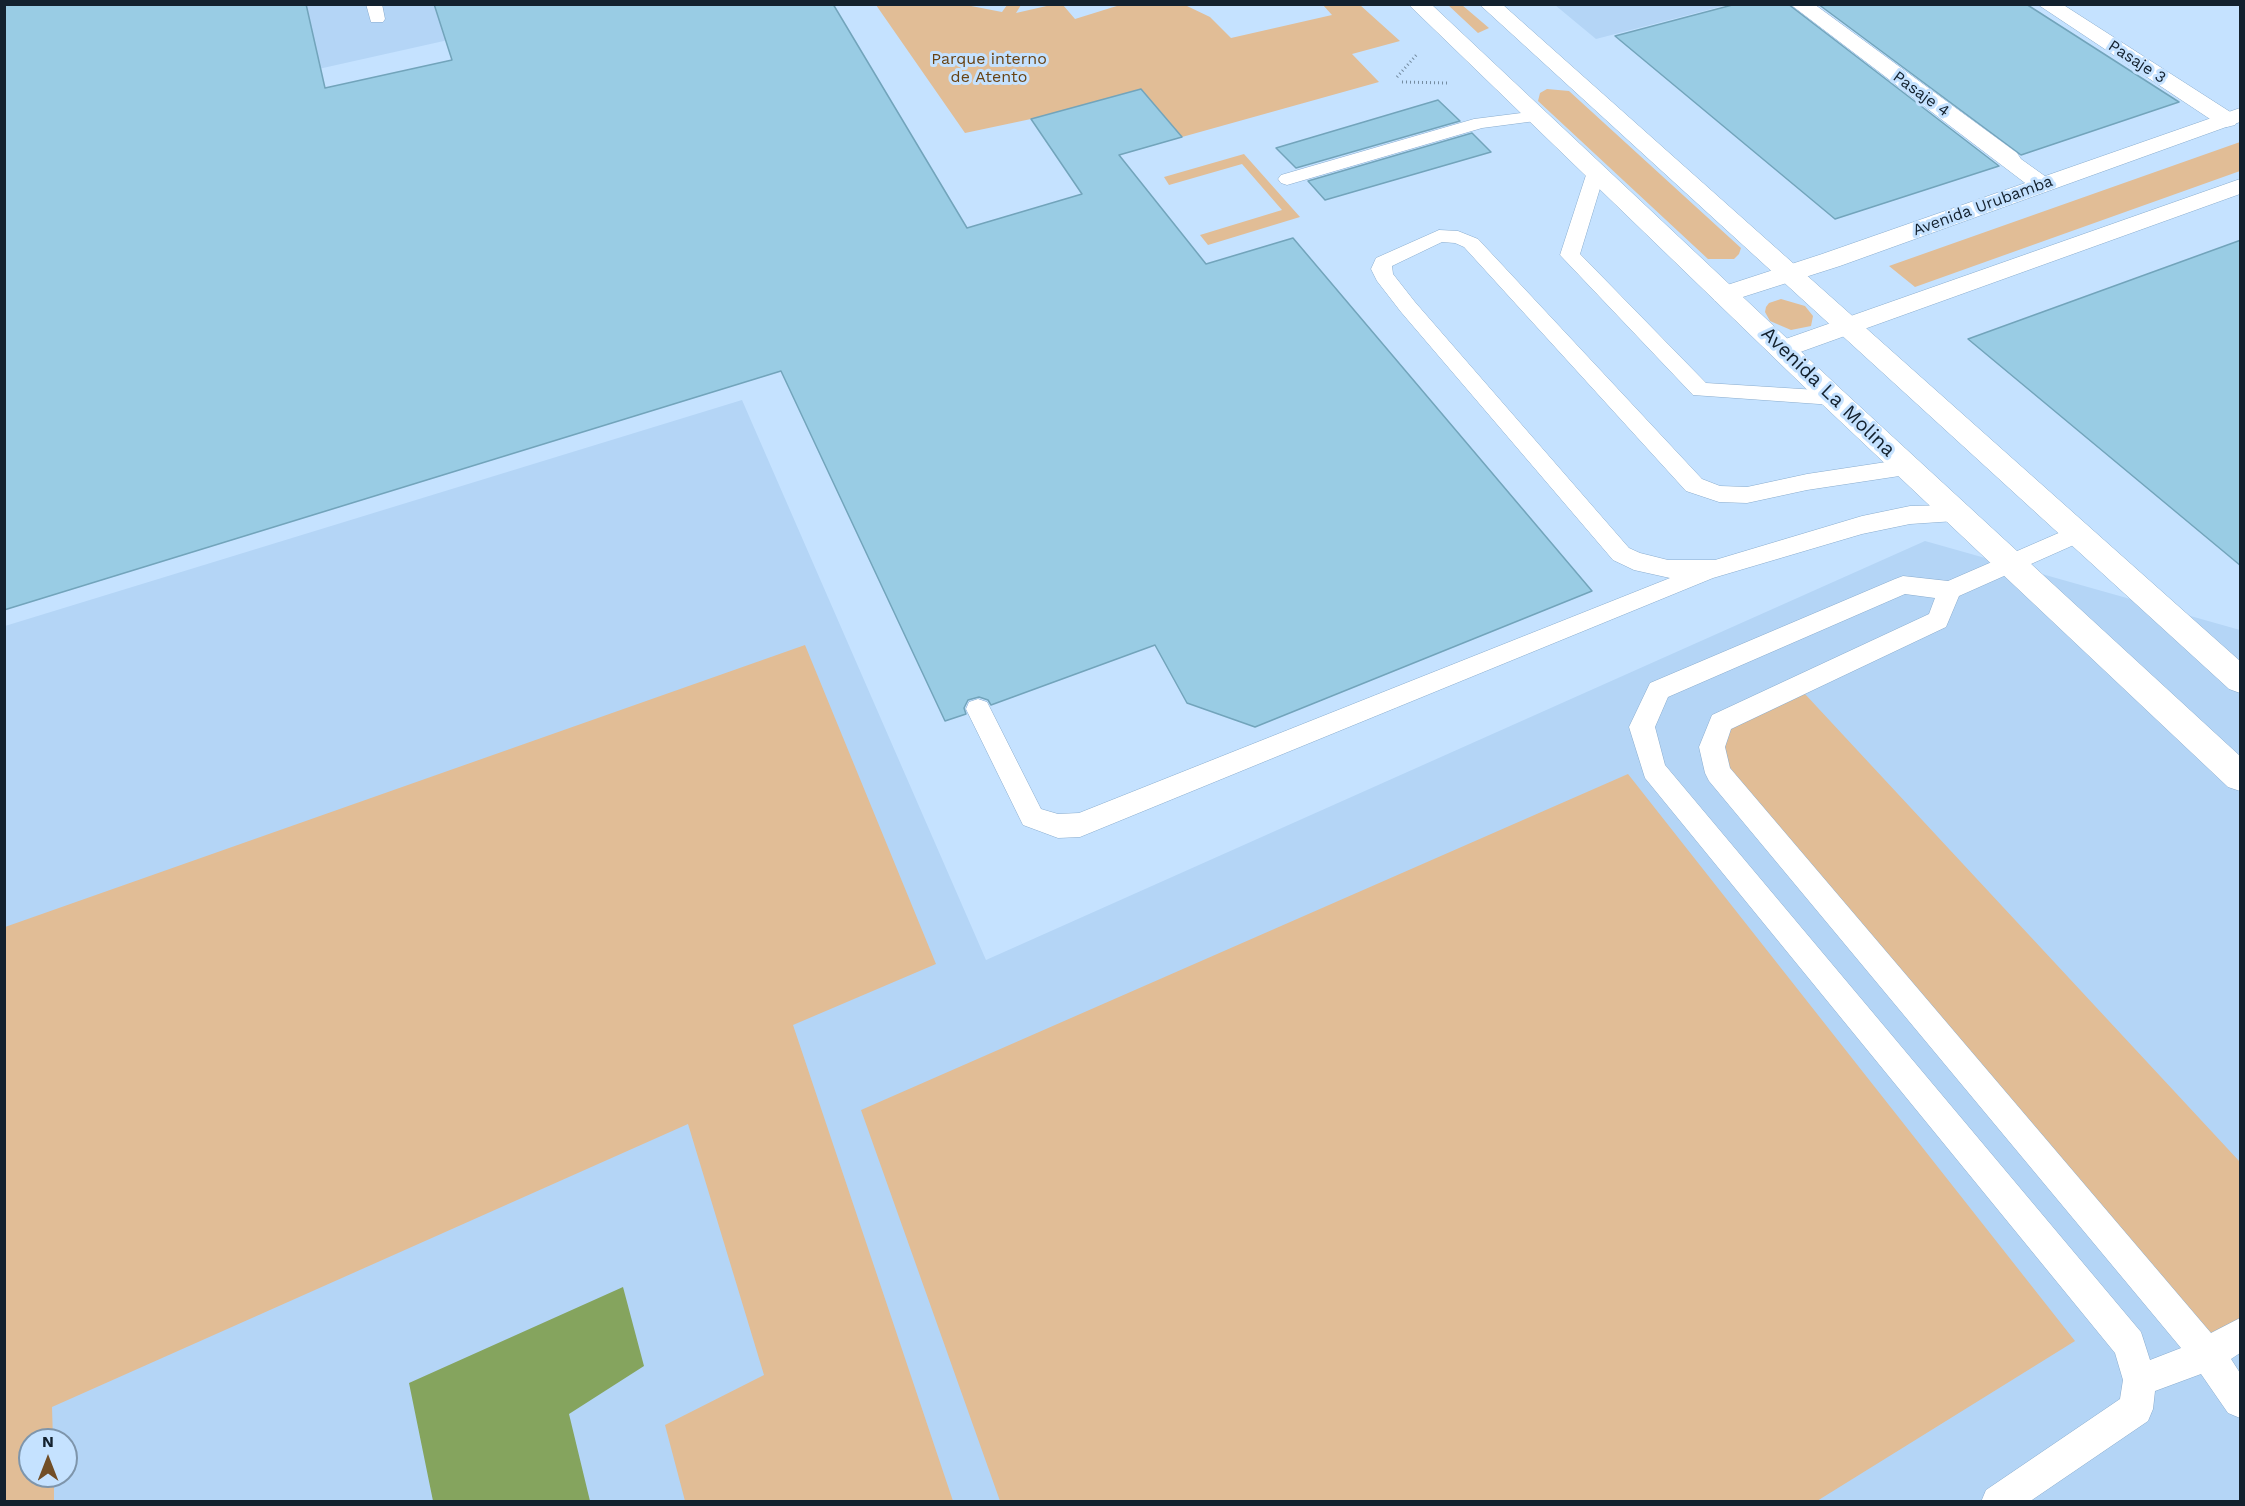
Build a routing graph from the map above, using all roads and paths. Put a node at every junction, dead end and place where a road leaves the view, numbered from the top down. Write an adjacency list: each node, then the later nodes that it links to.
1 (1418, 4): 6 (main road, Avenida La Molina)
2 (1489, 4): 5 (main road)
3 (1800, 4): 11 (main road, Pasaje 4)
4 (2047, 4): 8 (main road, Pasaje 3)
5 (1535, 45): 6 (main road); 13 (main road)
6 (1497, 56): 7 (main road, Avenida La Molina)
7 (1537, 116): 9 (main road, Avenida La Molina); 10 (lane)
8 (2234, 118): 11 (main road, Avenida Urubamba)
9 (1596, 172): 14 (main road, Avenida La Molina); 17 (lane)
10 (1287, 179)
11 (2041, 184): 13 (main road, Avenida Urubamba)
12 (2241, 186): 15 (main road)
13 (1787, 273): 14 (main road, Avenida Urubamba); 15 (main road)
14 (1724, 295): 16 (main road, Avenida La Molina)
15 (1847, 327): 16 (main road); 20 (main road)
16 (1784, 349): 17 (main road, Avenida La Molina)
17 (1833, 398): 18 (main road, Avenida La Molina)
18 (1906, 467): 19 (main road, Avenida La Molina); 22 (lane)
19 (1955, 513): 21 (main road, Avenida La Molina); 22 (lane)
20 (2077, 534): 21 (lane); 24 (main road)
21 (2010, 563): 23 (lane); 26 (main road, Avenida La Molina)
22 (1715, 569): 25 (lane)
23 (1950, 590): 28 (lane); 29 (lane)
24 (2241, 680)
25 (978, 709)
26 (2241, 777)
27 (2241, 1334): 28 (lane)
28 (2208, 1354): 29 (lane); 30 (lane)
29 (2140, 1380): 31 (lane)
30 (2241, 1401)
31 (1998, 1502)

